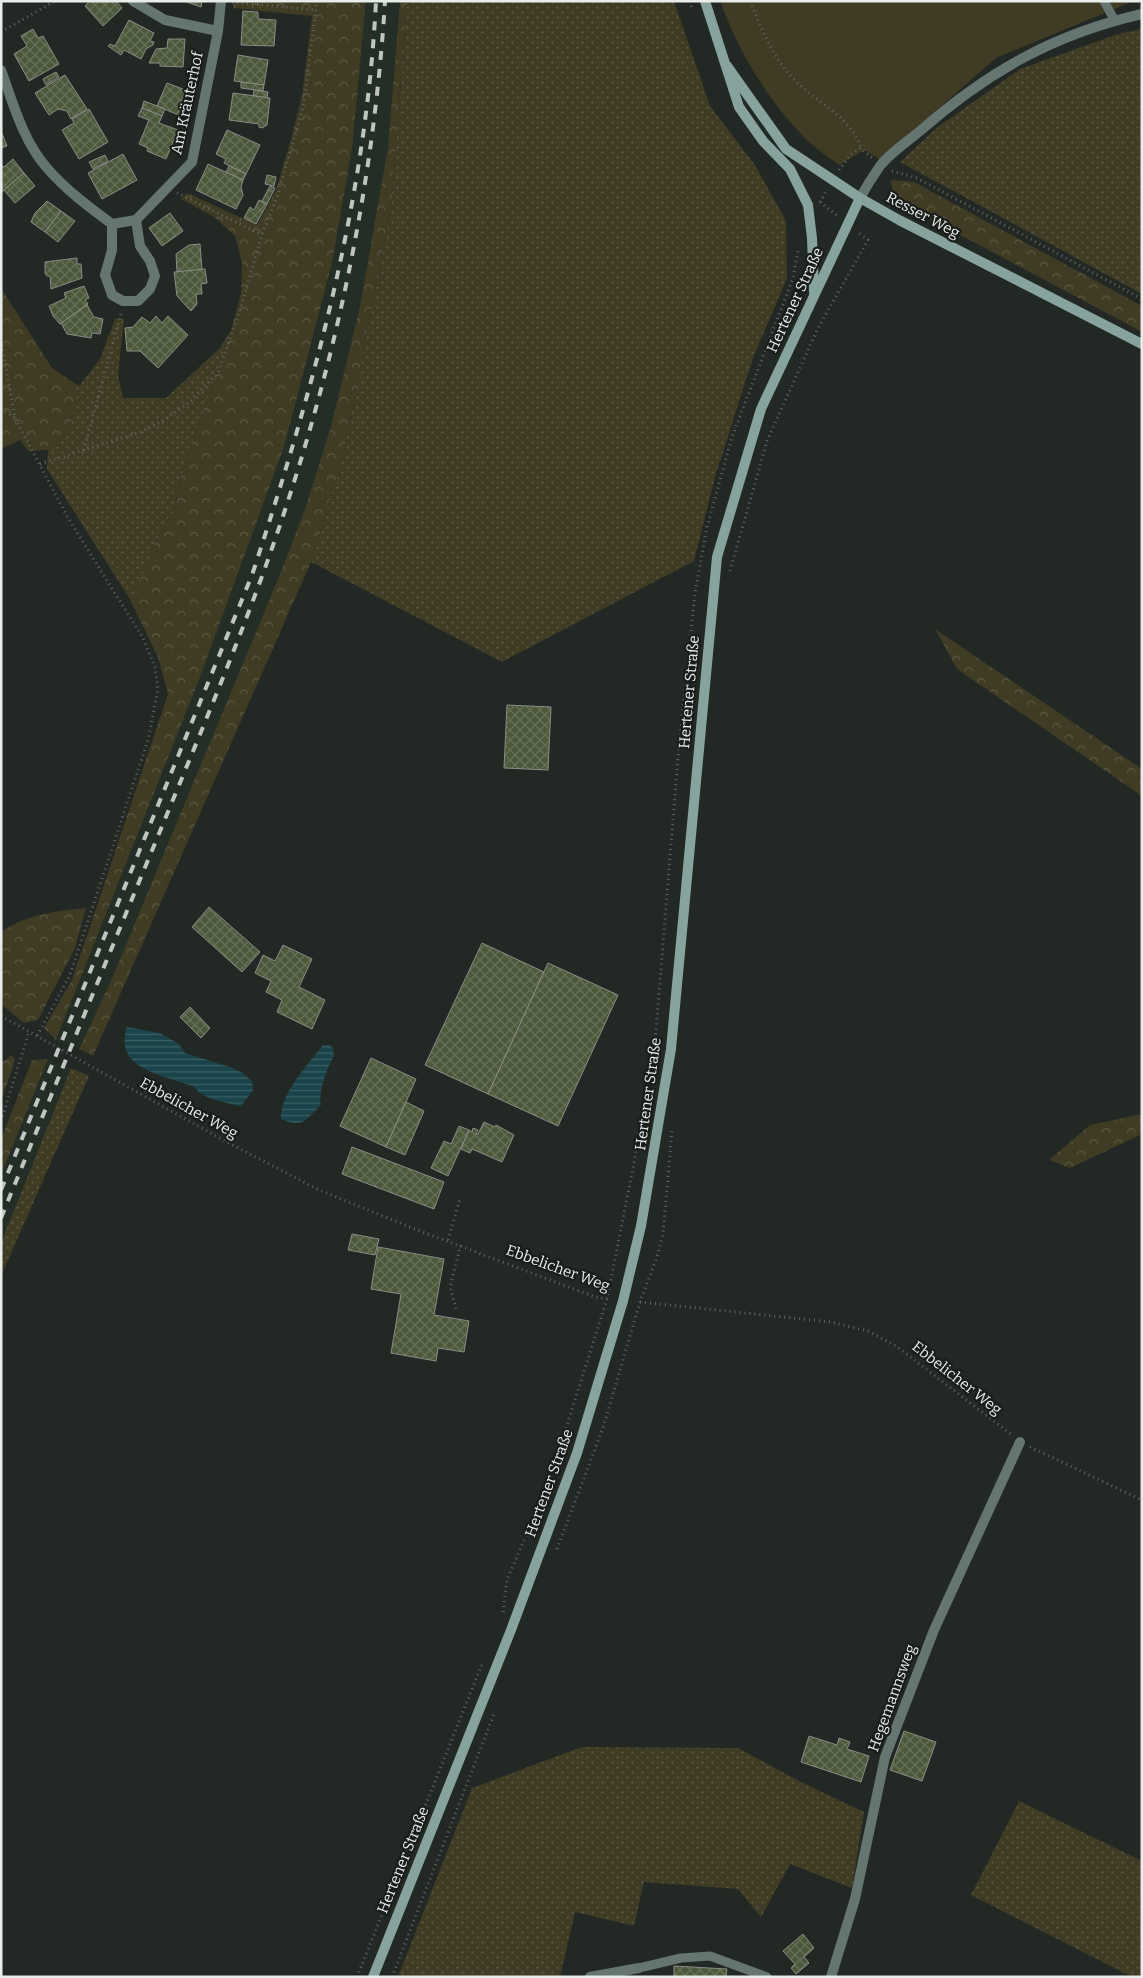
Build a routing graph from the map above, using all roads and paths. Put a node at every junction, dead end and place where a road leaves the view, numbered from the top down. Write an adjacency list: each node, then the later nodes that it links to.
1 (55, 1): 12 (path)
2 (132, 1): 11 (street)
3 (221, 1): 8 (path); 11 (street, Am Kräuterhof)
4 (317, 1): 8 (path)
5 (705, 1): 13 (main road, Resser Weg)
6 (750, 1): 15 (path)
7 (1104, 1): 10 (lane)
8 (316, 10): 25 (path)
9 (1142, 14): 10 (street)
10 (1115, 21): 16 (street)
11 (218, 30): 18 (street, Am Kräuterhof)
12 (1, 32)
13 (727, 66): 17 (main road, Resser Weg); 21 (main road, Resser Weg)
14 (1, 70): 24 (street)
15 (861, 148): 16 (path); 17 (path)
16 (881, 165): 19 (street); 28 (path)
17 (832, 180): 19 (main road, Resser Weg); 20 (path)
18 (167, 188): 22 (street, Am Kräuterhof); 25 (path)
19 (860, 198): 23 (main road, Hertener Straße); 31 (main road, Resser Weg)
20 (820, 202): 21 (path); 23 (path)
21 (808, 205): 27 (main road, Resser Weg)
22 (136, 220): 24 (street); 29 (street)
23 (847, 223): 27 (main road, Hertener Straße); 36 (path)
24 (112, 224): 29 (street)
25 (262, 235): 34 (path)
26 (799, 244): 45 (path)
27 (814, 295): 46 (main road, Hertener Straße)
28 (1142, 299)
29 (123, 301): 34 (path)
30 (1, 340): 33 (path)
31 (1142, 344)
32 (1, 410): 33 (path)
33 (15, 418): 35 (path)
34 (84, 451): 35 (path)
35 (40, 464): 39 (path)
36 (730, 577)
37 (1, 1016): 38 (path, Ebbelicher Weg)
38 (29, 1032): 39 (path, Ebbelicher Weg); 40 (path)
39 (37, 1036): 43 (path, Ebbelicher Weg)
40 (1, 1122)
41 (672, 1126): 47 (path)
42 (460, 1199): 43 (path)
43 (448, 1240): 44 (path, Ebbelicher Weg)
44 (461, 1244): 45 (path, Ebbelicher Weg); 48 (path)
45 (607, 1299): 46 (path, Ebbelicher Weg); 52 (path)
46 (623, 1301): 47 (path, Ebbelicher Weg); 57 (main road, Hertener Straße)
47 (640, 1302): 49 (path, Ebbelicher Weg); 51 (path)
48 (456, 1309)
49 (1020, 1442): 50 (path, Ebbelicher Weg); 61 (street, Hegemannsweg)
50 (1142, 1500)
51 (556, 1553)
52 (499, 1621)
53 (484, 1658): 56 (path)
54 (495, 1711): 58 (path)
55 (639, 1968): 59 (street); 60 (lane)
56 (357, 1977)
57 (373, 1977)
58 (392, 1977)
59 (590, 1977)
60 (767, 1977)
61 (831, 1977)

